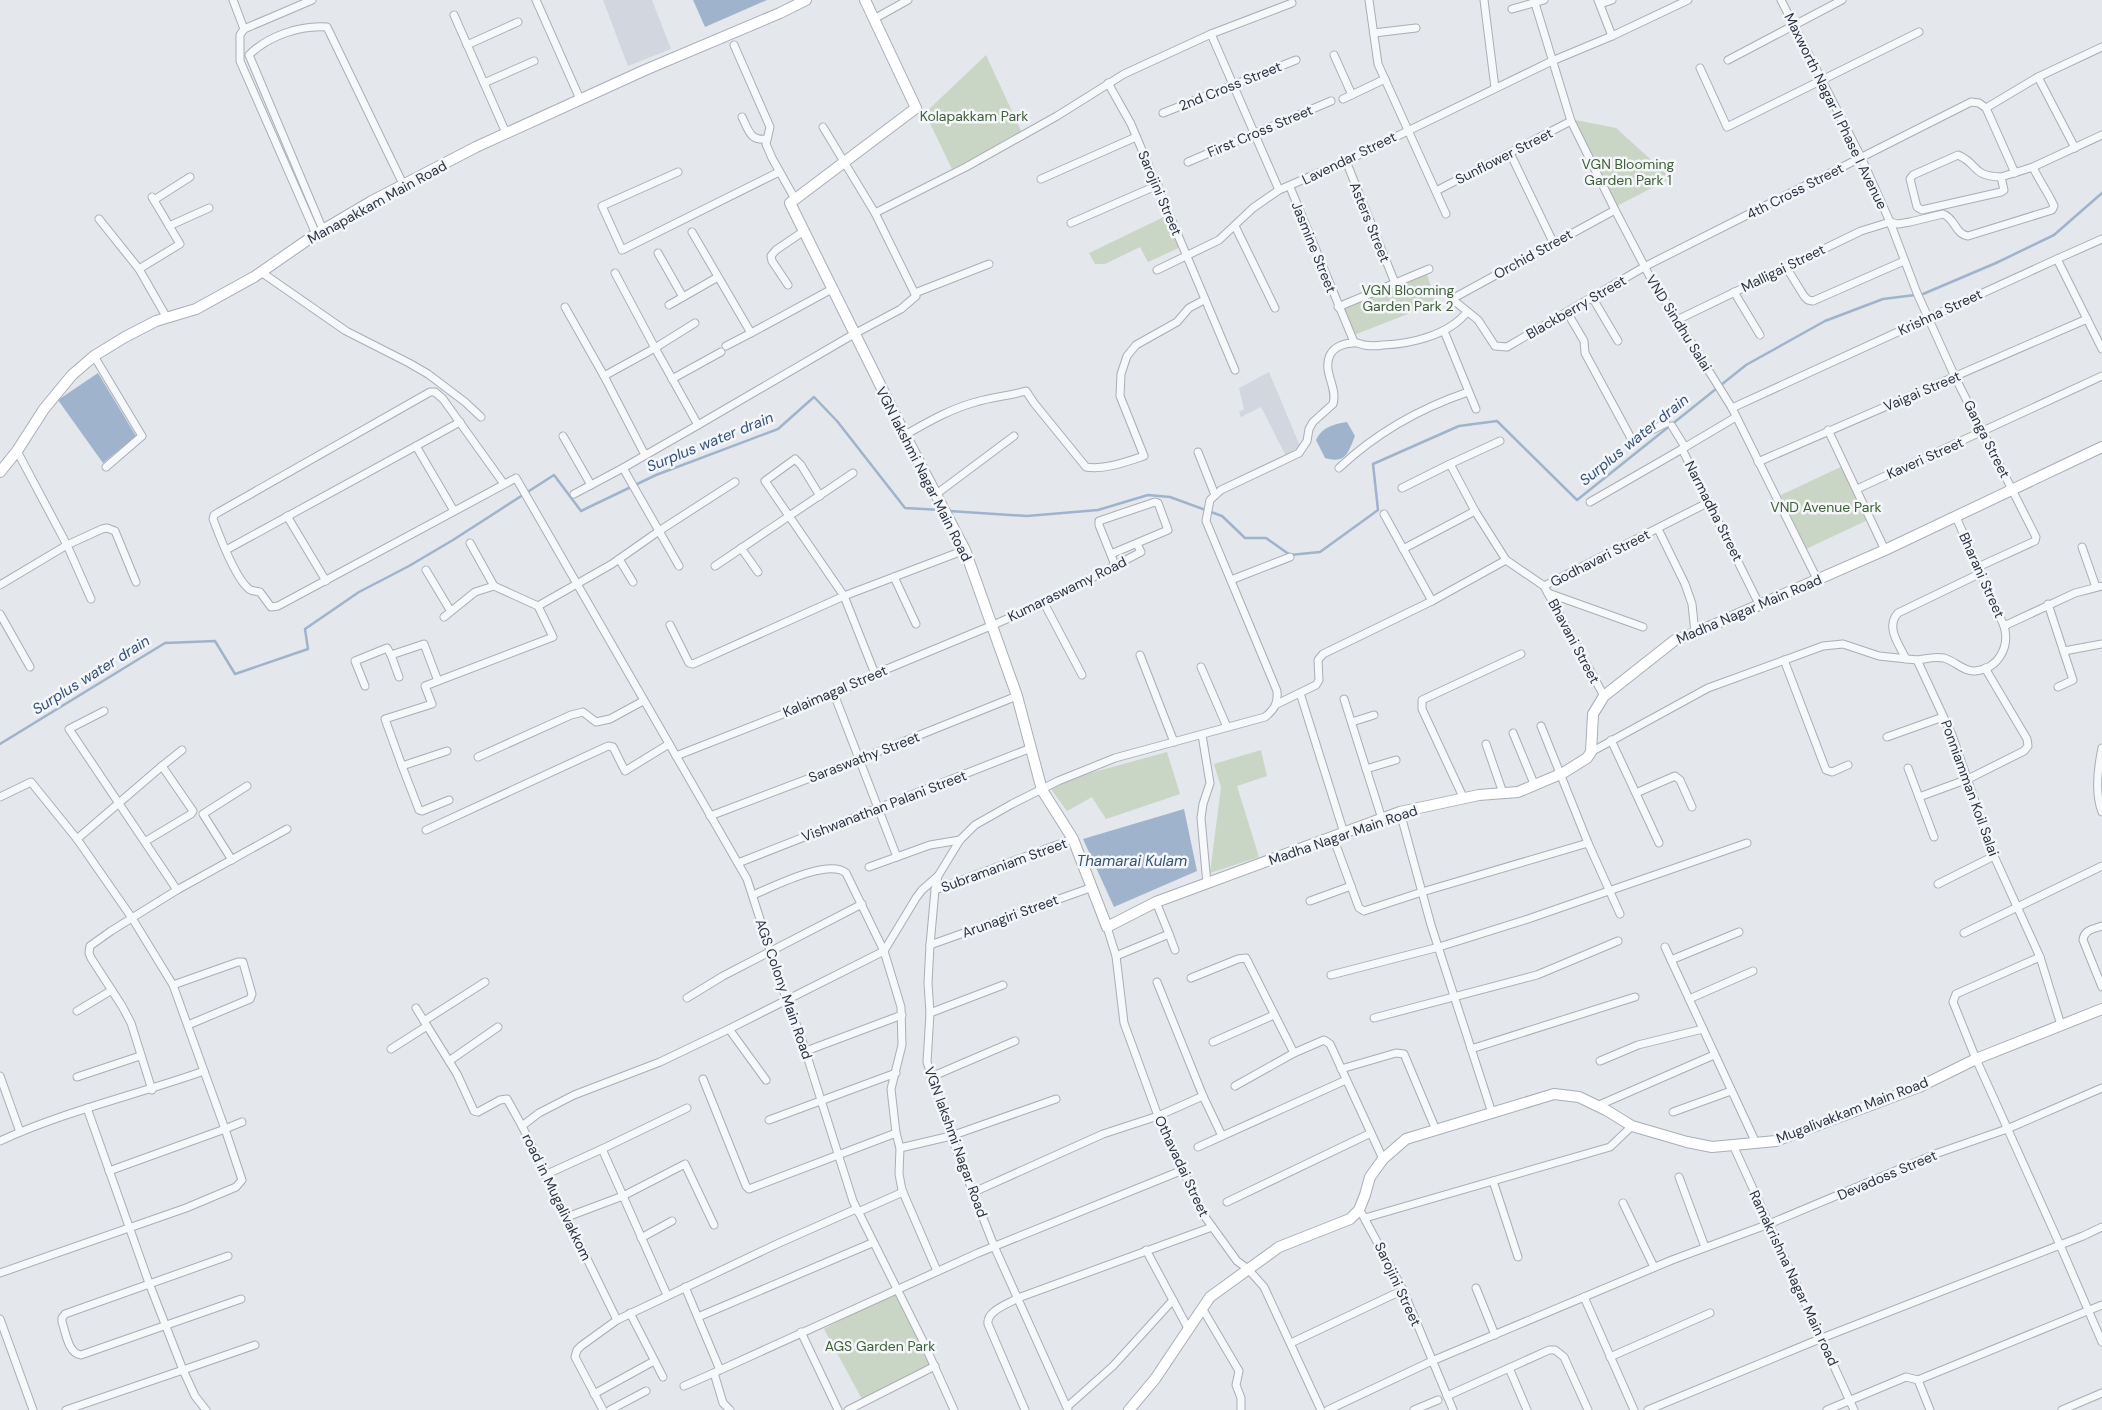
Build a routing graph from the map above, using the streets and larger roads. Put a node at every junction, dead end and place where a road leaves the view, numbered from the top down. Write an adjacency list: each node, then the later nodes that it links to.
1 (233, 0): 23 (street)
2 (312, 0): 23 (street)
3 (536, 0): 45 (street)
4 (864, 0): 19 (street)
5 (908, 0): 19 (street)
6 (1369, 0): 25 (street)
7 (1484, 0): 43 (street)
8 (1544, 0): 14 (street)
9 (1612, 0): 15 (street)
10 (1688, 0): 27 (street, Lavendar Street)
11 (1781, 0): 21 (street, Maxworth Nagar II Phase I Avenue)
12 (1842, 0): 21 (street)
13 (802, 1): 45 (street, Manapakkam Main Road)
14 (1534, 1): 17 (street); 35 (street, VND Sindhu Salai)
15 (1599, 2): 27 (street)
16 (1292, 3): 26 (street)
17 (1512, 9)
18 (454, 14): 28 (street)
19 (874, 19): 62 (street)
20 (518, 22): 28 (street)
21 (1793, 26): 33 (street); 39 (street, Maxworth Nagar II Phase I Avenue)
22 (1416, 28): 25 (street)
23 (244, 29): 88 (street)
24 (1919, 32): 39 (street)
25 (1374, 33): 38 (street)
26 (1211, 34): 41 (street); 42 (street)
27 (1612, 36): 35 (street, Lavendar Street)
28 (467, 44): 40 (street)
29 (734, 45): 58 (street)
30 (2102, 47): 37 (street)
31 (1334, 55): 44 (street)
32 (1296, 60): 42 (street, 2nd Cross Street)
33 (1728, 60)
34 (534, 61): 40 (street)
35 (1552, 61): 43 (street, Lavendar Street); 51 (street, VND Sindhu Salai)
36 (1700, 68): 39 (street)
37 (2038, 77): 48 (street); 59 (street)
38 (1385, 79): 44 (street); 53 (street)
39 (1821, 80): 61 (street, Maxworth Nagar II Phase I Avenue)
40 (484, 83): 54 (street)
41 (1108, 83): 57 (street, Sarojini Street); 80 (street)
42 (1232, 85): 49 (street, 2nd Cross Street); 55 (street)
43 (1495, 88): 53 (street, Lavendar Street)
44 (1352, 95): 46 (street)
45 (580, 99): 54 (street, Manapakkam Main Road)
46 (1344, 99)
47 (1331, 101): 55 (street, First Cross Street)
48 (1986, 108): 61 (street, 4th Cross Street); 68 (street)
49 (1163, 113)
50 (742, 117): 58 (street)
51 (1571, 121): 60 (street, Sunflower Street); 79 (street, VND Sindhu Salai)
52 (823, 127): 62 (street)
53 (1409, 130): 63 (street, Lavendar Street); 76 (street)
54 (506, 133): 72 (street, Manapakkam Main Road)
55 (1254, 133): 64 (street, First Cross Street); 75 (street)
56 (2102, 135): 59 (street)
57 (1136, 137): 71 (street); 73 (street, Sarojini Street)
58 (767, 139): 67 (street)
59 (2075, 148): 65 (street)
60 (1510, 153): 76 (street, Sunflower Street); 91 (street)
61 (1861, 157): 83 (street, Maxworth Nagar II Phase I Avenue); 97 (street, 4th Cross Street)
62 (845, 161): 77 (street); 80 (street)
63 (1346, 161): 74 (street, Lavendar Street); 105 (street, Asters Street)
64 (1188, 162)
65 (2033, 167): 68 (street); 83 (street, Malligai Street)
66 (678, 172): 67 (street)
67 (779, 172): 77 (street)
68 (2015, 173): 70 (street)
69 (190, 177): 85 (street)
70 (2001, 177): 70 (street)
71 (1041, 179)
72 (403, 184): 88 (street, Manapakkam Main Road); 88 (street)
73 (1158, 185): 84 (street); 93 (street, Sarojini Street)
74 (1290, 187): 75 (street, Lavendar Street); 114 (street, Jasmine Street)
75 (1279, 190): 86 (street, Lavendar Street)
76 (1436, 191): 81 (street)
77 (795, 199): 87 (street, VGN lakshmi Nagar Main Road)
78 (209, 208): 85 (street)
79 (1614, 210): 91 (street, Orchid Street); 97 (street, VND Sindhu Salai)
80 (874, 212): 109 (street)
81 (1446, 214)
82 (99, 219): 99 (street)
83 (1890, 222): 95 (street, Ganga Street); 98 (street, Malligai Street)
84 (1071, 223)
85 (169, 226): 99 (street)
86 (1234, 226): 93 (street, Lavendar Street); 116 (street)
87 (804, 231): 106 (street); 107 (street, VGN lakshmi Nagar Main Road)
88 (319, 232): 102 (street, Manapakkam Main Road)
89 (692, 232): 104 (street)
90 (2102, 239): 94 (street, Krishna Street)
91 (1554, 242): 117 (street, Orchid Street)
92 (658, 253): 110 (street)
93 (1186, 257): 101 (street, Lavendar Street); 112 (street, Sarojini Street)
94 (2057, 259): 119 (street, Krishna Street); 121 (street)
95 (1904, 261): 98 (street); 119 (street, Ganga Street)
96 (989, 264): 109 (street)
97 (1644, 267): 111 (street, Blackberry Street); 122 (street, VND Sindhu Salai)
98 (1786, 267): 108 (street, Malligai Street)
99 (139, 269): 120 (street)
100 (1429, 269): 105 (street)
101 (1157, 270)
102 (261, 272): 120 (street, Manapakkam Main Road); 143 (street)
103 (615, 274): 131 (street)
104 (718, 277): 110 (street); 125 (street)
105 (1395, 283): 114 (street)
106 (788, 285)
107 (832, 289): 125 (street); 126 (street, VGN lakshmi Nagar Main Road)
108 (1734, 292): 122 (street, Malligai Street); 127 (street)
109 (915, 293): 126 (street)
110 (683, 297): 113 (street)
111 (1592, 297): 118 (street, Blackberry Street); 128 (street)
112 (1206, 303): 135 (street, Sarojini Street); 149 (street)
113 (669, 305)
114 (1338, 307): 129 (street, Jasmine Street)
115 (565, 308): 136 (street)
116 (1275, 308)
117 (1467, 312): 118 (street, Blackberry Street); 124 (street)
118 (1567, 312): 155 (street)
119 (1929, 317): 138 (street, Ganga Street); 141 (street, Krishna Street)
120 (167, 318): 134 (street, Manapakkam Main Road)
121 (2087, 319): 132 (street); 138 (street, Vaigai Street)
122 (1677, 320): 141 (street, VND Sindhu Salai)
123 (695, 323): 131 (street)
124 (1444, 331): 129 (street); 140 (street)
125 (750, 333): 130 (street)
126 (854, 334): 146 (street); 149 (street, VGN lakshmi Nagar Main Road)
127 (1760, 335)
128 (1618, 341)
129 (1354, 342): 174 (street)
130 (726, 346)
131 (655, 348): 136 (street); 139 (street)
132 (2102, 349)
133 (721, 352): 139 (street)
134 (94, 356): 156 (street, Manapakkam Main Road); 161 (street)
135 (1236, 370)
136 (604, 376): 158 (street)
137 (2102, 376): 148 (street, Kaveri Street)
138 (1955, 377): 147 (street, Vaigai Street); 148 (street, Ganga Street)
139 (672, 379): 146 (street)
140 (1468, 392): 142 (street); 163 (street)
141 (1732, 408): 144 (street, VND Sindhu Salai)
142 (1476, 410)
143 (481, 417)
144 (1736, 417): 155 (street, Narmadha Street); 159 (street, VND Sindhu Salai)
145 (460, 422): 153 (street); 167 (street); 192 (street)
146 (698, 425): 158 (street)
147 (1828, 430): 159 (street, Vaigai Street); 170 (street)
148 (1984, 432): 170 (street, Kaveri Street); 171 (street, Ganga Street)
149 (905, 435): 173 (street, VGN lakshmi Nagar Main Road)
150 (563, 436): 168 (street)
151 (1014, 436): 173 (street)
152 (1500, 441): 160 (street)
153 (416, 446): 178 (street); 181 (street)
154 (2102, 447): 171 (street, Madha Nagar Main Road)
155 (1684, 448): 176 (street); 177 (street, Narmadha Street)
156 (17, 451): 164 (street, Manapakkam Main Road); 188 (street)
157 (1198, 452): 174 (street)
158 (645, 455): 162 (street)
159 (1758, 462): 207 (street, VND Sindhu Salai)
160 (1450, 464): 169 (street); 179 (street, Godhavari Street)
161 (106, 467)
162 (623, 468): 168 (street); 185 (street)
163 (1339, 468)
164 (0, 472)
165 (853, 473): 175 (street)
166 (735, 482): 185 (street)
167 (504, 484): 178 (street); 212 (street, AGS Colony Main Road)
168 (590, 485): 172 (street)
169 (1402, 488)
170 (1857, 489): 194 (street)
171 (2013, 491): 183 (street, Madha Nagar Main Road); 203 (street, Ganga Street)
172 (574, 494)
173 (935, 495): 193 (street, VGN lakshmi Nagar Main Road)
174 (1215, 495): 206 (street)
175 (820, 496): 182 (street); 182 (street)
176 (1590, 502)
177 (1709, 502): 184 (street, Godhavari Street); 220 (street, Narmadha Street)
178 (454, 511): 208 (street)
179 (1476, 511): 191 (street); 198 (street, Godhavari Street)
180 (1384, 514): 191 (street)
181 (287, 516): 192 (street); 208 (street)
182 (790, 516): 190 (street); 216 (street)
183 (1956, 517): 194 (street, Madha Nagar Main Road); 203 (street, Bharani Street)
184 (1658, 529): 215 (street, Godhavari Street); 231 (street)
185 (659, 531): 197 (street); 200 (street)
186 (470, 543): 213 (street)
187 (1137, 544): 195 (street); 195 (street); 199 (street, Kumaraswamy Road)
188 (67, 545): 209 (street); 211 (street); 217 (street)
189 (2082, 546): 214 (street)
190 (741, 548): 201 (street); 204 (street)
191 (1403, 549): 218 (street)
192 (226, 550): 208 (street)
193 (965, 550): 205 (street); 228 (street, VGN lakshmi Nagar Main Road)
194 (1885, 550): 207 (street, Madha Nagar Main Road)
195 (1111, 554): 199 (street)
196 (1290, 557): 206 (street)
197 (619, 559): 210 (street); 212 (street)
198 (1506, 560): 215 (street, Godhavari Street); 218 (street)
199 (1115, 565): 219 (street, Kumaraswamy Road)
200 (679, 566)
201 (714, 566)
202 (426, 570): 223 (street)
203 (1980, 570): 229 (street, Bharani Street); 237 (street)
204 (758, 572)
205 (894, 578): 216 (street); 226 (street)
206 (1231, 580): 255 (street)
207 (1817, 580): 220 (street, Madha Nagar Main Road)
208 (326, 581)
209 (136, 582)
210 (633, 582)
211 (0, 585)
212 (578, 585): 222 (street); 254 (street, AGS Colony Main Road)
213 (494, 586): 222 (street); 223 (street)
214 (2099, 587): 221 (street)
215 (1546, 589): 230 (street); 252 (street, Bhavani Street)
216 (844, 596): 227 (street); 243 (street)
217 (92, 599)
218 (1432, 602): 249 (street, VGN lakshmi Nagar Road)
219 (1044, 603): 228 (street, Kumaraswamy Road); 244 (street)
220 (1759, 604): 231 (street, Madha Nagar Main Road)
221 (2048, 604): 229 (street); 233 (street)
222 (538, 606): 246 (street)
223 (450, 610): 225 (street)
224 (0, 614): 240 (street)
225 (444, 617)
226 (916, 624)
227 (670, 625)
228 (993, 625): 243 (street, Kalaimagal Street); 251 (street, VGN lakshmi Nagar Main Road)
229 (2004, 626): 242 (street, Bharani Street)
230 (1643, 627)
231 (1695, 633): 252 (street, Madha Nagar Main Road)
232 (2102, 644): 233 (street)
233 (2064, 651): 248 (street)
234 (1521, 654): 293 (street)
235 (391, 655): 245 (street); 246 (street); 247 (street)
236 (1140, 655): 266 (street)
237 (1906, 659): 238 (street); 239 (street)
238 (1784, 660): 265 (street); 278 (street)
239 (1917, 660): 242 (street); 258 (street, Ponniamman Koil Salai)
240 (30, 667)
241 (1201, 667): 260 (street)
242 (1985, 668): 285 (street)
243 (874, 674): 250 (street, Kalaimagal Street)
244 (1082, 675)
245 (399, 676)
246 (438, 681): 280 (street)
247 (364, 686)
248 (2058, 687)
249 (1300, 693): 255 (street, VGN lakshmi Nagar Road); 304 (street)
250 (834, 694): 274 (street, Kalaimagal Street); 276 (street)
251 (1017, 696): 269 (street, VGN lakshmi Nagar Main Road); 276 (street, Saraswathy Street)
252 (1604, 696): 273 (street, Madha Nagar Main Road)
253 (1344, 699): 259 (street)
254 (643, 701): 267 (street, AGS Colony Main Road); 275 (street)
255 (1276, 704): 260 (street, VGN lakshmi Nagar Road)
256 (104, 710): 295 (street)
257 (1374, 715): 259 (street)
258 (1943, 717): 264 (street); 285 (street, Ponniamman Koil Salai)
259 (1352, 722): 282 (street)
260 (1227, 726): 263 (street, VGN lakshmi Nagar Road)
261 (1540, 726): 284 (street)
262 (1513, 733): 287 (street)
263 (1202, 735): 266 (street, VGN lakshmi Nagar Road); 321 (street)
264 (1887, 737)
265 (1612, 740): 273 (street); 290 (street)
266 (1174, 742): 288 (street, VGN lakshmi Nagar Road)
267 (669, 744): 274 (street, AGS Colony Main Road); 303 (street)
268 (1486, 744): 289 (street)
269 (1031, 748): 288 (street, VGN lakshmi Nagar Main Road); 296 (street, Vishwanathan Palani Street)
270 (2102, 748): 283 (street)
271 (182, 750): 279 (street)
272 (447, 751): 280 (street)
273 (1591, 752): 284 (street, Madha Nagar Main Road)
274 (676, 756): 300 (street, AGS Colony Main Road)
275 (478, 757)
276 (860, 759): 296 (street); 300 (street, Saraswathy Street)
277 (1396, 760): 282 (street)
278 (1848, 765)
279 (162, 766): 295 (street); 310 (street)
280 (402, 766): 294 (street)
281 (1908, 768): 292 (street)
282 (1366, 769): 301 (street)
283 (2101, 772): 299 (street)
284 (1560, 775): 287 (street, Madha Nagar Main Road); 313 (street)
285 (1968, 779): 292 (street); 314 (street, Ponniamman Koil Salai)
286 (247, 786): 316 (street)
287 (1535, 786): 289 (street, Madha Nagar Main Road)
288 (1042, 790): 308 (street, VGN lakshmi Nagar Main Road); 309 (street, VGN lakshmi Nagar Road)
289 (1503, 793): 293 (street, Madha Nagar Main Road)
290 (1636, 794): 297 (street); 311 (street)
291 (0, 797): 307 (street)
292 (1920, 797): 306 (street)
293 (1464, 799): 298 (street, Madha Nagar Main Road)
294 (449, 800)
295 (120, 803): 307 (street); 310 (street)
296 (877, 808): 315 (street); 317 (street, Vishwanathan Palani Street)
297 (1692, 808)
298 (1400, 812): 301 (street, Madha Nagar Main Road); 328 (street)
299 (2102, 812)
300 (710, 816): 317 (street, AGS Colony Main Road)
301 (1382, 819): 304 (street, Madha Nagar Main Road)
302 (286, 829): 316 (street)
303 (426, 830)
304 (1344, 833): 305 (street, Madha Nagar Main Road)
305 (1333, 837): 321 (street, Madha Nagar Main Road); 323 (street)
306 (1934, 837)
307 (77, 839): 335 (street)
308 (1073, 839): 324 (street, VGN lakshmi Nagar Main Road); 326 (street, Subramaniam Street)
309 (960, 840): 315 (street); 320 (street, VGN lakshmi Nagar Road)
310 (146, 841): 325 (street)
311 (1659, 843)
312 (1747, 843): 327 (street)
313 (1588, 844): 327 (street); 328 (street)
314 (1994, 856): 322 (street); 333 (street, Ponniamman Koil Salai)
315 (897, 857): 319 (street)
316 (232, 860): 325 (street)
317 (738, 864): 329 (street, AGS Colony Main Road)
318 (2102, 866): 333 (street)
319 (869, 868)
320 (938, 876): 326 (street, VGN lakshmi Nagar Road); 346 (street)
321 (1207, 884): 331 (street, Madha Nagar Main Road)
322 (1938, 884)
323 (1351, 886): 328 (street); 330 (street)
324 (1090, 888): 336 (street, VGN lakshmi Nagar Main Road); 342 (street, Arunagiri Street)
325 (178, 890): 335 (street)
326 (935, 890): 342 (street, VGN lakshmi Nagar Road)
327 (1610, 891): 334 (street); 343 (street)
328 (1422, 892): 343 (street)
329 (753, 895): 332 (street); 347 (street, AGS Colony Main Road)
330 (1310, 901)
331 (1156, 902): 336 (street, Madha Nagar Main Road); 340 (street)
332 (862, 904): 346 (street); 347 (street)
333 (2018, 906): 339 (street); 349 (street, Ponniamman Koil Salai)
334 (1620, 914)
335 (132, 918): 356 (street); 359 (street)
336 (1107, 926): 348 (street, Othavadai Street)
337 (2102, 926): 358 (street)
338 (1739, 932): 350 (street)
339 (1964, 933)
340 (1168, 934): 345 (street); 348 (street)
341 (1618, 941): 360 (street)
342 (930, 945): 368 (street, VGN lakshmi Nagar Road)
343 (1439, 947): 352 (street); 360 (street)
344 (1665, 947): 350 (street)
345 (1175, 950)
346 (884, 951): 364 (street, road in Mugalivakkom); 369 (street)
347 (770, 952): 362 (street); 364 (street, AGS Colony Main Road)
348 (1116, 956): 410 (street, Othavadai Street)
349 (2040, 957): 374 (street, Ponniamman Koil Salai); 386 (street)
350 (1671, 960): 363 (street)
351 (1753, 971): 363 (street)
352 (1331, 975)
353 (1191, 978): 370 (street)
354 (485, 982): 372 (street)
355 (1157, 982): 402 (street)
356 (173, 985): 373 (street); 373 (street)
357 (1003, 986): 368 (street)
358 (2102, 987)
359 (112, 990): 367 (street); 385 (street)
360 (1454, 997): 371 (street); 381 (street)
361 (1635, 997): 381 (street)
362 (687, 998)
363 (1689, 999): 376 (street)
364 (787, 1000): 377 (street, road in Mugalivakkom); 382 (street, AGS Colony Main Road)
365 (416, 1008): 372 (street)
366 (2102, 1009): 374 (street, Mugalivakkam Main Road)
367 (77, 1011)
368 (930, 1013): 394 (street, VGN lakshmi Nagar Road)
369 (902, 1015): 382 (street); 391 (street)
370 (1274, 1015): 379 (street); 383 (street)
371 (1374, 1018)
372 (426, 1024): 380 (street); 387 (street)
373 (188, 1025): 390 (street)
374 (2061, 1025): 386 (street, Mugalivakkam Main Road)
375 (498, 1027): 387 (street)
376 (1702, 1029): 384 (street); 388 (street)
377 (730, 1030): 396 (street); 413 (street, road in Mugalivakkom)
378 (1015, 1041): 394 (street)
379 (1212, 1042)
380 (391, 1049)
381 (1471, 1049): 409 (street)
382 (806, 1052): 404 (street, AGS Colony Main Road)
383 (1294, 1053): 389 (street); 398 (street)
384 (1714, 1055): 401 (street); 405 (street)
385 (140, 1056): 393 (street); 400 (street)
386 (1976, 1059): 416 (street); 424 (street, Mugalivakkam Main Road)
387 (448, 1061): 413 (street)
388 (1600, 1061)
389 (1341, 1069): 397 (street); 417 (street)
390 (204, 1071): 400 (street); 415 (street)
391 (896, 1073): 404 (street); 419 (street)
392 (0, 1076): 418 (street)
393 (77, 1077)
394 (931, 1078): 421 (street, VGN lakshmi Nagar Road)
395 (703, 1079): 429 (street)
396 (766, 1080)
397 (1346, 1080): 420 (street); 422 (street)
398 (1235, 1086)
399 (2102, 1088): 416 (street, Devadoss Street)
400 (152, 1090): 406 (street)
401 (1731, 1091): 408 (street); 424 (street)
402 (1204, 1096): 410 (street); 422 (street)
403 (1056, 1099): 421 (street)
404 (821, 1100): 411 (street); 429 (street, AGS Colony Main Road)
405 (1597, 1106): 409 (street, Mugalivakkam Main Road); 414 (street, Mugalivakkam Main Road)
406 (87, 1108): 418 (street); 432 (street)
407 (687, 1108): 428 (street)
408 (1674, 1112)
409 (1492, 1113): 417 (street, Mugalivakkam Main Road)
410 (1158, 1116): 431 (street, Othavadai Street); 437 (street)
411 (769, 1120)
412 (242, 1122): 415 (street)
413 (522, 1126): 433 (street, road in Mugalivakkom)
414 (1632, 1126): 425 (street, Mugalivakkam Main Road); 435 (street)
415 (225, 1128): 432 (street); 449 (street)
416 (2007, 1129): 445 (street, Devadoss Street); 452 (street)
417 (1436, 1130): 430 (street, Mugalivakkam Main Road)
418 (20, 1132): 423 (street)
419 (896, 1133): 427 (street); 429 (street)
420 (1371, 1133): 430 (street); 439 (street)
421 (951, 1136): 427 (street); 437 (street, VGN lakshmi Nagar Road)
422 (1222, 1136): 426 (street)
423 (0, 1141)
424 (1756, 1143): 425 (street, Mugalivakkam Main Road)
425 (1733, 1145): 445 (street, Ramakrishna Nagar Main road)
426 (1198, 1147)
427 (900, 1148): 436 (street)
428 (602, 1149): 433 (street); 438 (street)
429 (838, 1154): 441 (street, AGS Colony Main Road)
430 (1384, 1159): 442 (street, Mugalivakkam Main Road)
431 (1183, 1170): 448 (street, Othavadai Street); 453 (street)
432 (109, 1171): 449 (street)
433 (545, 1175): 443 (street, road in Mugalivakkom)
434 (1679, 1177): 454 (street)
435 (1493, 1181): 442 (street); 457 (street)
436 (903, 1192): 441 (street); 460 (street)
437 (974, 1192): 453 (street, VGN lakshmi Nagar Road)
438 (623, 1196): 443 (street); 446 (street); 450 (street)
439 (1227, 1202)
440 (1623, 1203): 458 (street)
441 (857, 1211): 451 (street, AGS Colony Main Road); 463 (street)
442 (1362, 1214): 459 (street); 466 (street, Sarojini Street)
443 (567, 1217): 479 (street, road in Mugalivakkom)
444 (672, 1221): 450 (street)
445 (1769, 1224): 454 (street, Devadoss Street); 484 (street, Ramakrishna Nagar Main road)
446 (714, 1225)
447 (2102, 1226): 452 (street)
448 (1212, 1227): 455 (street); 459 (street, Othavadai Street)
449 (130, 1228): 461 (street); 462 (street)
450 (641, 1238): 467 (street)
451 (872, 1243): 465 (street, AGS Colony Main Road); 477 (street)
452 (2060, 1245): 475 (street); 484 (street)
453 (994, 1246): 460 (street); 469 (street, VGN lakshmi Nagar Road)
454 (1706, 1246): 458 (street, Devadoss Street)
455 (1146, 1250): 469 (street); 471 (street)
456 (228, 1256): 462 (street)
457 (1518, 1257)
458 (1654, 1268): 468 (street, Devadoss Street)
459 (1248, 1269): 473 (street); 486 (street, Othavadai Street)
460 (937, 1271): 465 (street)
461 (0, 1274)
462 (149, 1283): 480 (street); 480 (street)
463 (685, 1287): 467 (street); 477 (street)
464 (1476, 1288): 483 (street)
465 (896, 1289): 482 (street); 491 (street, AGS Colony Main Road)
466 (1404, 1290): 486 (street); 490 (street, Sarojini Street)
467 (667, 1295): 476 (street)
468 (1584, 1297): 483 (street, Devadoss Street); 488 (street)
469 (1018, 1298): 504 (street, VGN lakshmi Nagar Road); 514 (street)
470 (240, 1299): 480 (street)
471 (1173, 1300): 481 (street); 504 (street)
472 (2102, 1305): 475 (street)
473 (1202, 1308): 481 (street); 516 (street)
474 (1710, 1312): 488 (street)
475 (2089, 1312): 485 (street); 496 (street)
476 (630, 1313): 479 (street); 489 (street)
477 (698, 1317): 494 (street)
478 (0, 1319): 505 (street)
479 (617, 1320): 500 (street)
480 (165, 1324): 493 (street)
481 (1189, 1330): 515 (street)
482 (801, 1332): 494 (street); 511 (street)
483 (1495, 1335): 490 (street, Devadoss Street)
484 (1822, 1338): 502 (street, Ramakrishna Nagar Main road); 524 (street)
485 (2102, 1342)
486 (1291, 1343): 517 (street, Othavadai Street)
487 (255, 1345): 493 (street)
488 (1610, 1357): 523 (street)
489 (654, 1360): 495 (street); 500 (street)
490 (1432, 1361): 501 (street, Sarojini Street); 518 (street, Devadoss Street)
491 (935, 1366): 512 (street); 513 (street, AGS Colony Main Road)
492 (1509, 1368): 501 (street); 521 (street); 522 (street)
493 (183, 1370): 506 (street); 507 (street)
494 (717, 1371): 497 (street); 510 (street)
495 (663, 1377)
496 (1918, 1380): 502 (street); 527 (street)
497 (684, 1386)
498 (646, 1391): 509 (street)
499 (2102, 1393): 528 (street)
500 (594, 1394): 508 (street)
501 (1447, 1396): 520 (street, Sarojini Street)
502 (1850, 1399): 525 (street); 526 (street, Ramakrishna Nagar Main road)
503 (1438, 1400): 519 (street)
504 (1067, 1408)
505 (33, 1410)
506 (66, 1410)
507 (206, 1410)
508 (603, 1410)
509 (610, 1410)
510 (730, 1410)
511 (838, 1410)
512 (848, 1410)
513 (954, 1410)
514 (1025, 1410)
515 (1129, 1410)
516 (1241, 1410)
517 (1322, 1410)
518 (1328, 1410)
519 (1414, 1410)
520 (1453, 1410)
521 (1526, 1410)
522 (1588, 1410)
523 (1634, 1410)
524 (1648, 1410)
525 (1827, 1410)
526 (1854, 1410)
527 (1930, 1410)
528 (2062, 1410)

